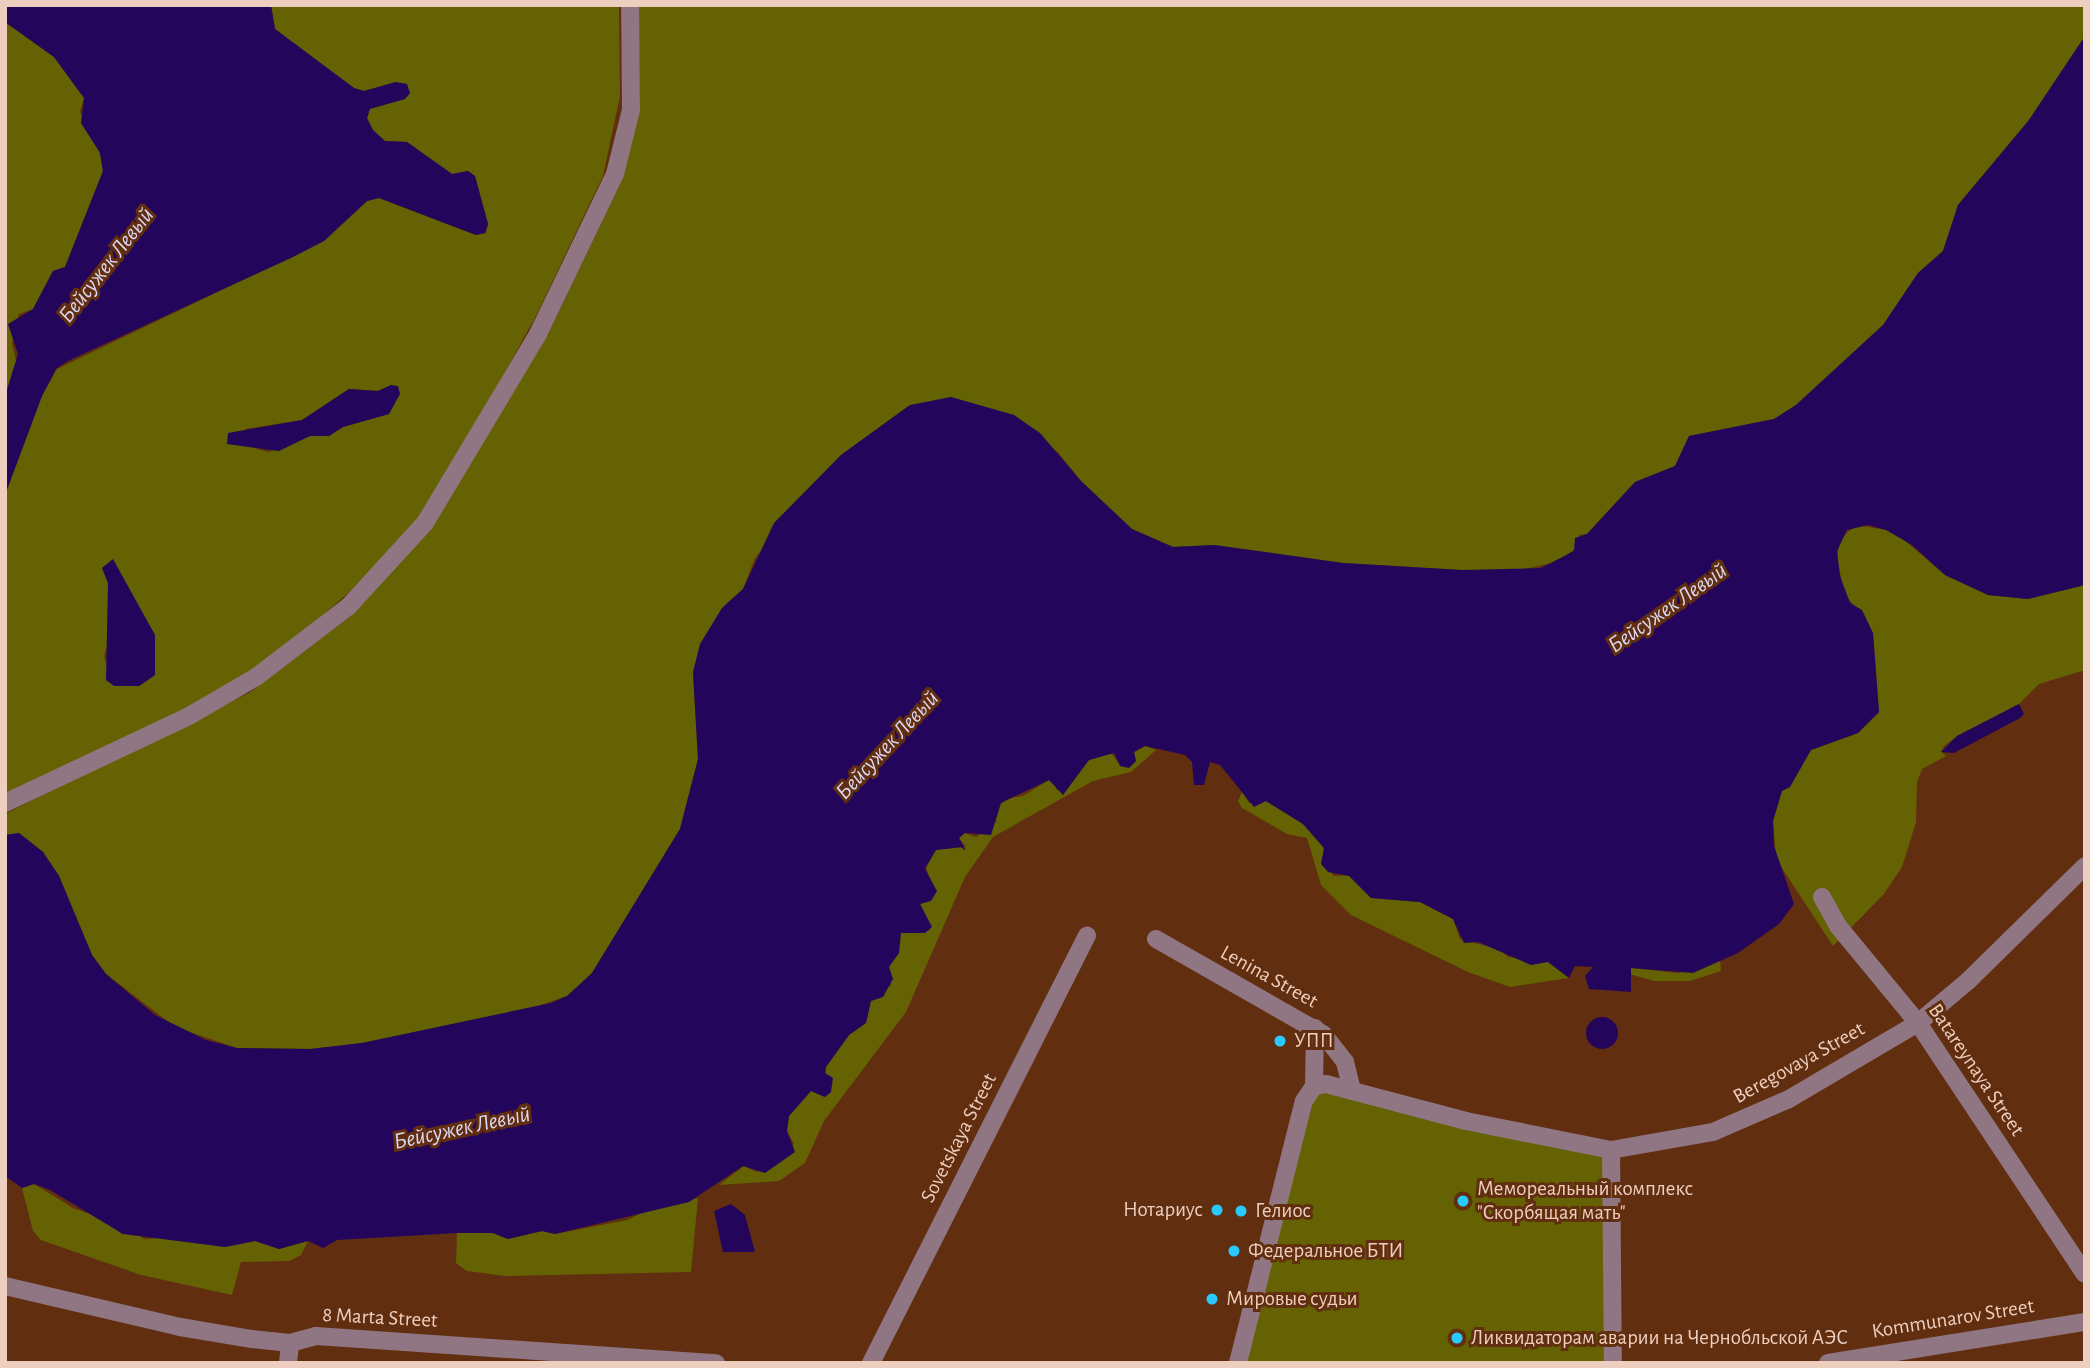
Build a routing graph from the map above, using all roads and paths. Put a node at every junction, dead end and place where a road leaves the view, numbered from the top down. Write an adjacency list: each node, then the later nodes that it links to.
1 (630, 5): 2 (street)
2 (5, 803)
3 (2085, 866): 7 (street, Beregovaya Street)
4 (1822, 897): 7 (street, Batareynaya Street)
5 (1087, 935): 18 (street, Sovetskaya Street)
6 (1156, 939): 8 (street, Lenina Street)
7 (1918, 1023): 11 (street, Beregovaya Street); 12 (street, Batareynaya Street)
8 (1315, 1028): 9 (street, Lenina Street); 10 (street)
9 (1314, 1086): 10 (street, Beregovaya Street); 19 (street, Lenina Street)
10 (1352, 1091): 11 (street, Beregovaya Street)
11 (1611, 1150): 20 (street)
12 (2085, 1274)
13 (5, 1286): 15 (street, 8 Marta Street)
14 (2085, 1322): 21 (street, Kommunarov Street)
15 (290, 1343): 16 (street); 17 (street, 8 Marta Street)
16 (288, 1363)
17 (716, 1363)
18 (871, 1363)
19 (1238, 1363)
20 (1613, 1363)
21 (1828, 1363)

